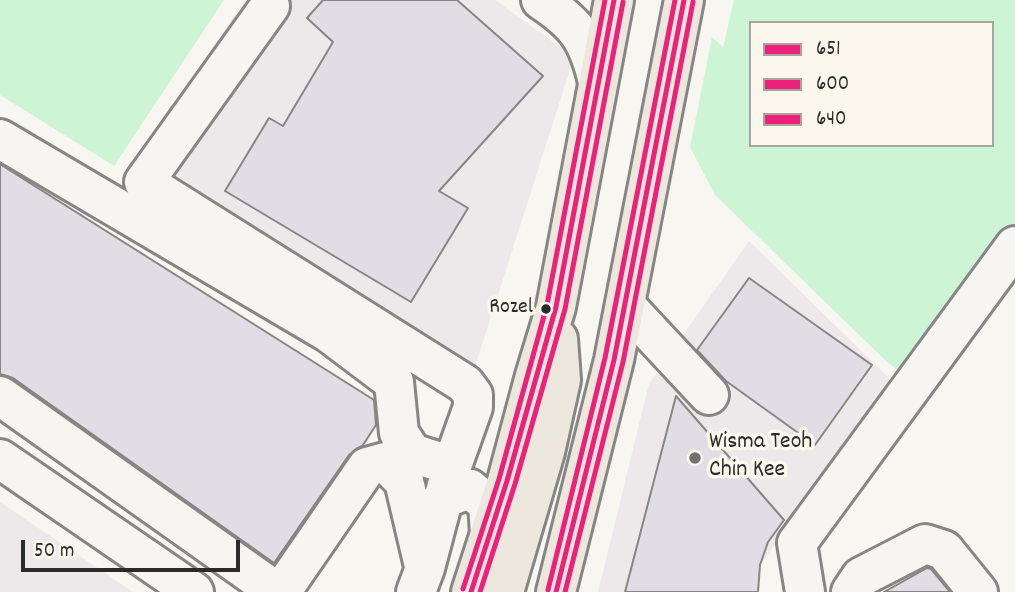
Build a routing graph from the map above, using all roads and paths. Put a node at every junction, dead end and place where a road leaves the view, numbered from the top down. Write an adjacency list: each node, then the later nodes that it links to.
1 (541, 0): 5 (street)
2 (614, 0): 5 (main road)
3 (684, 0): 8 (main road)
4 (270, 6): 14 (street)
5 (598, 82): 9 (main road)
6 (0, 139): 12 (street)
7 (1015, 246): 22 (street)
8 (625, 305): 10 (street); 21 (main road)
9 (556, 307): 15 (main road); 20 (main road)
10 (709, 395)
11 (0, 396): 18 (street)
12 (392, 447): 14 (street); 16 (street); 18 (street)
13 (0, 458): 17 (street)
14 (447, 482): 15 (street); 16 (street)
15 (491, 534): 19 (main road)
16 (420, 580)
17 (194, 592)
18 (279, 592)
19 (471, 592)
20 (504, 592)
21 (556, 592)
22 (805, 592)
23 (851, 592): 24 (street)
24 (978, 592)

